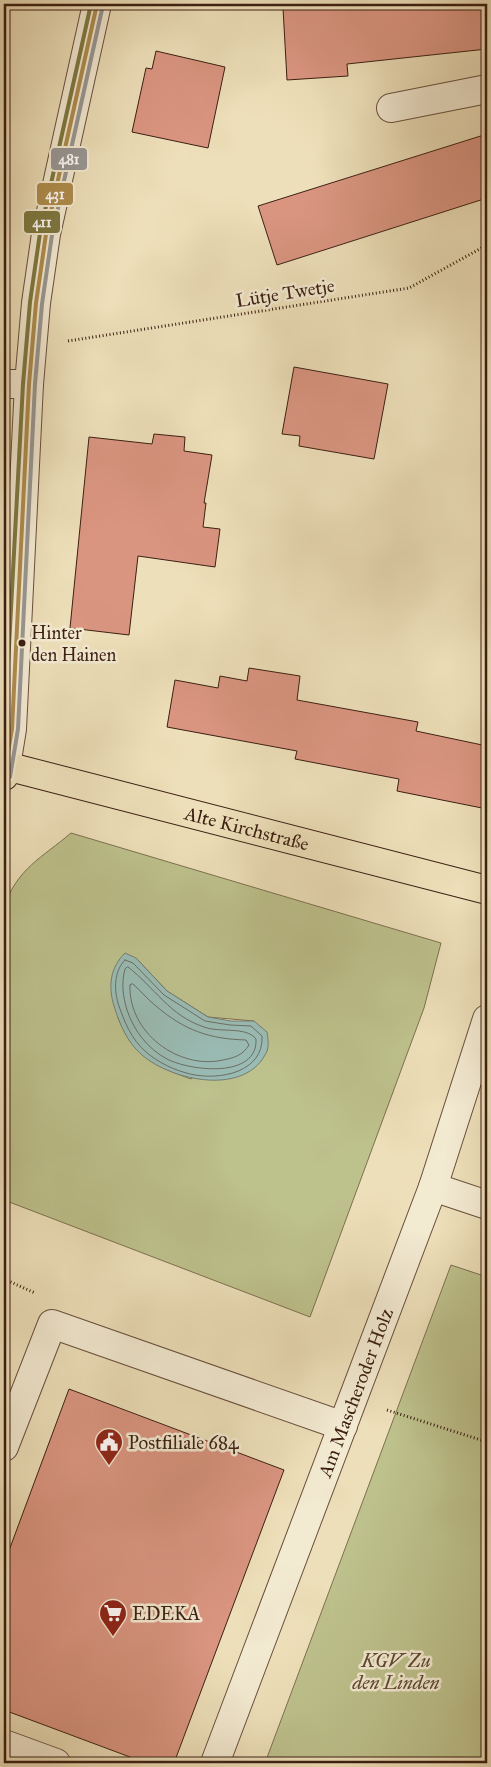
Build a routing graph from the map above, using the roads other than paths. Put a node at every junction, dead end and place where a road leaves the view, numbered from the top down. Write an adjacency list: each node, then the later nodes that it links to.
1 (98, 4): 4 (street)
2 (487, 89): 3 (street)
3 (391, 108)
4 (16, 384): 5 (street)
5 (5, 769): 6 (main road, Alte Kirchstraße)
6 (487, 890)
7 (487, 1019): 8 (street, Am Mascheroder Holz)
8 (433, 1187): 9 (street); 10 (street, Am Mascheroder Holz)
9 (487, 1205)
10 (343, 1426): 11 (street); 14 (street, Am Mascheroder Holz)
11 (4, 1447)
12 (4, 1744): 13 (street)
13 (56, 1763)
14 (216, 1763)

